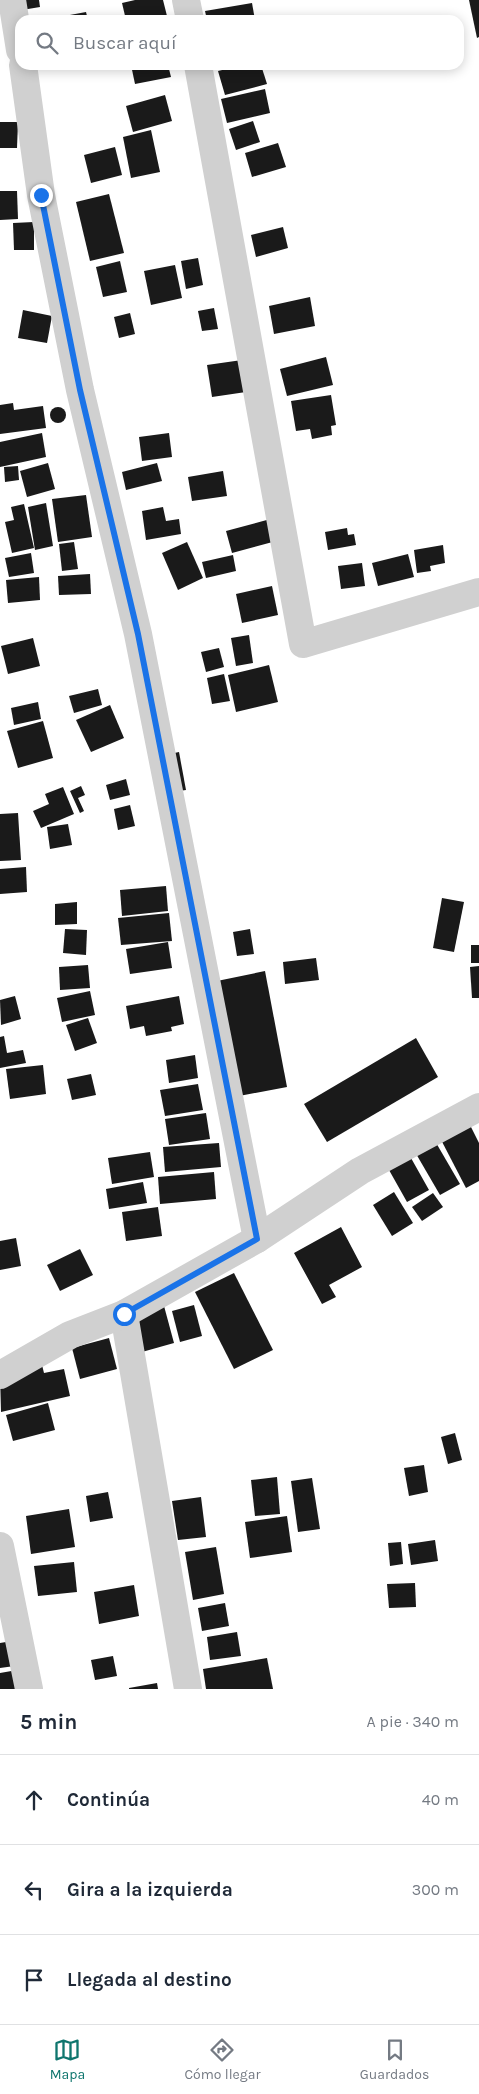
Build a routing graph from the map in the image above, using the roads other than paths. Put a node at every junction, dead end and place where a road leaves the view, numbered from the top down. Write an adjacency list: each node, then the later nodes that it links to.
1 (12, 0): 4 (street)
2 (186, 0): 3 (street)
3 (189, 15)
4 (15, 19)
5 (24, 70): 9 (street)
6 (199, 70): 7 (street)
7 (479, 592)
8 (479, 1107): 9 (street)
9 (257, 1239): 10 (street)
10 (124, 1314): 11 (street); 14 (street)
11 (0, 1374)
12 (0, 1546): 13 (street)
13 (29, 1689)
14 (188, 1689)

